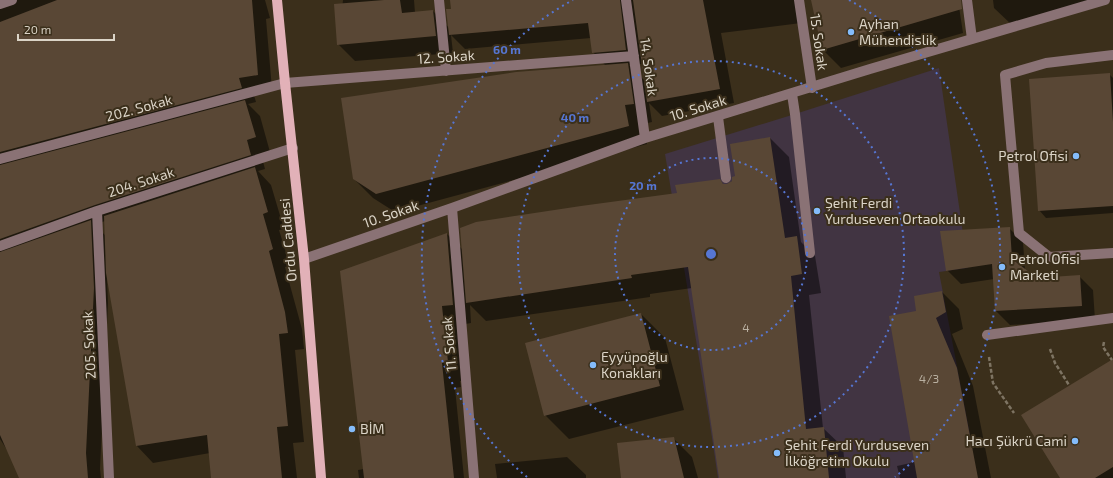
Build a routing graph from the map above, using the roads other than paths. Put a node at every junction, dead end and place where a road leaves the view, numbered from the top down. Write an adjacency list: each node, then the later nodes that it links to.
1 (12, 0): 8 (street)
2 (277, 0): 13 (main road, Ordu Caddesi)
3 (439, 0): 12 (street)
4 (626, 0): 11 (street, 14. Sokak)
5 (799, 0): 14 (street, 15. Sokak)
6 (967, 0): 9 (street)
7 (1105, 0): 9 (street, 10. Sokak)
8 (0, 4)
9 (972, 39): 14 (street, 10. Sokak)
10 (1113, 55): 25 (street)
11 (634, 56): 12 (street, 12. Sokak); 17 (street, 14. Sokak)
12 (446, 71): 13 (street, 12. Sokak)
13 (285, 83): 18 (main road, Ordu Caddesi); 19 (street, 202. Sokak)
14 (812, 88): 15 (street, 10. Sokak)
15 (792, 94): 16 (street, 10. Sokak); 24 (street)
16 (718, 116): 17 (street, 10. Sokak); 20 (street)
17 (645, 138): 21 (street, 10. Sokak)
18 (293, 148): 22 (street, 204. Sokak); 26 (main road, Ordu Caddesi)
19 (0, 159)
20 (726, 178)
21 (452, 208): 26 (street, 10. Sokak); 31 (street, 11. Sokak)
22 (97, 211): 23 (street, 204. Sokak); 29 (street, 205. Sokak)
23 (0, 246)
24 (810, 253)
25 (1113, 254)
26 (304, 259): 30 (main road, Ordu Caddesi)
27 (1113, 318): 28 (street)
28 (986, 335)
29 (109, 478)
30 (321, 478)
31 (474, 478)

